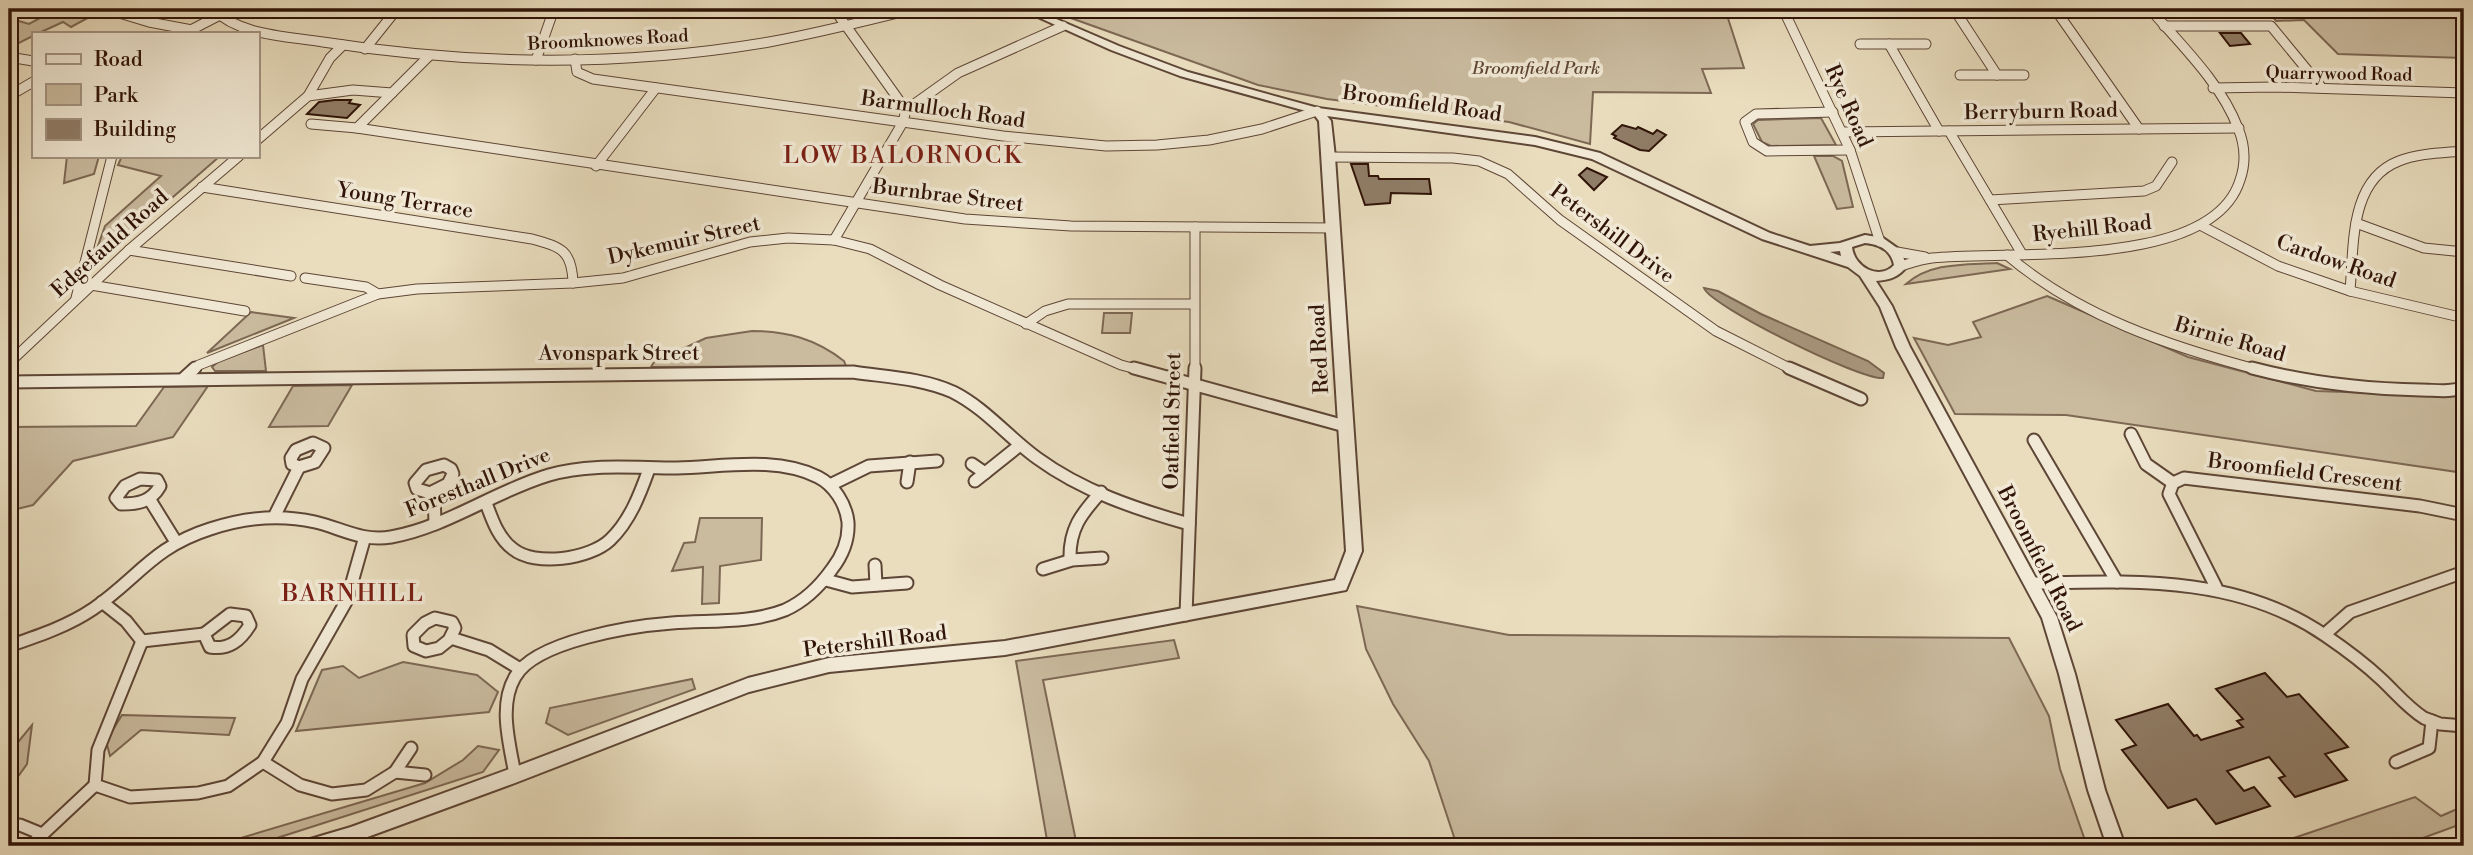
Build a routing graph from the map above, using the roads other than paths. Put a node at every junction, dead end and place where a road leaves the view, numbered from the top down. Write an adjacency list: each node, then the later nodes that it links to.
1 (106, 9): 15 (street)
2 (397, 9): 20 (street)
3 (554, 9): 24 (street)
4 (834, 9): 12 (street)
5 (914, 9): 12 (street, Broomknowes Road)
6 (1025, 9): 13 (street, Broomfield Road)
7 (1783, 9): 39 (street, Rye Road)
8 (1954, 9): 27 (street)
9 (2055, 9): 44 (street)
10 (2150, 9): 14 (street, Ryehill Road)
11 (216, 12): 15 (street); 19 (street)
12 (846, 25): 23 (street, Broomknowes Road); 37 (street)
13 (1063, 26): 37 (street); 38 (street, Broomfield Road)
14 (2164, 26): 31 (street, Ryehill Road); 32 (street)
15 (188, 32)
16 (1860, 44): 17 (street)
17 (1889, 44): 18 (street); 45 (street)
18 (1926, 44)
19 (343, 45): 20 (street, Broomknowes Road); 36 (street)
20 (365, 49): 21 (street, Broomknowes Road)
21 (429, 56): 24 (street, Broomknowes Road); 33 (street)
22 (9, 57): 25 (street)
23 (575, 59): 24 (street, Broomknowes Road); 30 (street, Barmulloch Road)
24 (536, 60)
25 (32, 61)
26 (1961, 75): 27 (street)
27 (1997, 75): 28 (street)
28 (2024, 75)
29 (32, 83): 35 (street)
30 (656, 88): 40 (street, Barmulloch Road); 54 (street)
31 (2213, 88): 32 (street, Quarrywood Road); 43 (street, Ryehill Road)
32 (2322, 88): 34 (street, Quarrywood Road)
33 (393, 93): 36 (street); 42 (street)
34 (2464, 93)
35 (9, 96)
36 (308, 96): 47 (street)
37 (906, 110): 40 (street)
38 (1317, 111): 40 (street, Barmulloch Road); 50 (street, Red Road); 68 (street, Broomfield Road)
39 (1833, 112): 46 (street, Rye Road); 48 (street)
40 (904, 122): 57 (street)
41 (311, 124): 42 (street, Burnbrae Street)
42 (357, 128): 54 (street, Burnbrae Street)
43 (2239, 128): 44 (street, Berryburn Road); 60 (street, Ryehill Road)
44 (2139, 129): 45 (street, Berryburn Road)
45 (1944, 131): 46 (street, Berryburn Road); 56 (street)
46 (1842, 132): 48 (street, Rye Road)
47 (259, 136)
48 (1850, 150): 58 (street, Rye Road)
49 (2464, 151): 59 (street)
50 (1329, 157): 62 (street, Red Road); 94 (street, Petershill Drive)
51 (111, 158): 83 (street)
52 (237, 158): 55 (street, Edgefauld Road)
53 (2172, 162): 56 (street)
54 (596, 166): 57 (street, Burnbrae Street)
55 (202, 187): 67 (street, Edgefauld Road); 79 (street, Young Terrace)
56 (1990, 200): 71 (street)
57 (855, 203): 61 (street, Burnbrae Street); 64 (street)
58 (1874, 220): 63 (street); 65 (street, Rye Road)
59 (2356, 223): 70 (street); 81 (street)
60 (2202, 226): 71 (street, Ryehill Road); 81 (street, Cardow Road)
61 (1195, 227): 62 (street, Burnbrae Street); 84 (street, Oatfield Street)
62 (1334, 228): 95 (street, Red Road)
63 (1862, 239): 65 (street); 66 (street)
64 (834, 240): 79 (street, Dykemuir Street); 88 (street, Dykemuir Street)
65 (1880, 242): 69 (street)
66 (1846, 246): 68 (street, Broomfield Road); 74 (street)
67 (129, 250): 77 (street); 80 (street, Edgefauld Road)
68 (1810, 250): 74 (street, Broomfield Road)
69 (1896, 252): 73 (street, Ryehill Road); 75 (street)
70 (2464, 252)
71 (2022, 254): 72 (street, Ryehill Road)
72 (2007, 255): 73 (street, Ryehill Road); 93 (street, Birnie Road)
73 (1930, 258): 75 (street, Ryehill Road)
74 (1849, 263): 76 (street)
75 (1896, 270): 76 (street); 85 (street)
76 (1865, 273): 85 (street, Broomfield Road)
77 (291, 276)
78 (305, 278): 82 (street)
79 (573, 283): 82 (street, Dykemuir Street)
80 (91, 285): 83 (street, Edgefauld Road); 86 (street)
81 (2350, 291): 87 (street, Cardow Road)
82 (379, 294): 90 (street, Dykemuir Street)
83 (76, 298): 89 (street, Edgefauld Road)
84 (1193, 304): 88 (street); 92 (street, Oatfield Street)
85 (1886, 306): 127 (street, Broomfield Road)
86 (246, 311)
87 (2464, 318)
88 (1026, 324): 92 (street, Dykemuir Street)
89 (9, 363)
90 (184, 378): 91 (street, Avonspark Street); 98 (street, Avonspark Street)
91 (9, 382)
92 (1195, 387): 95 (street, Dykemuir Street); 116 (street, Oatfield Street)
93 (2464, 387)
94 (1861, 399)
95 (1345, 426): 128 (street, Red Road)
96 (2131, 434): 107 (street)
97 (2034, 440): 125 (street)
98 (1020, 445): 104 (street); 110 (street, Avonspark Street)
99 (937, 461): 100 (street)
100 (910, 462): 106 (street); 108 (street)
101 (972, 464): 104 (street)
102 (299, 467): 114 (street)
103 (649, 469): 108 (street, Foresthall Drive); 112 (street, Foresthall Drive); 112 (street)
104 (985, 473): 105 (street)
105 (975, 481)
106 (907, 482)
107 (2173, 483): 113 (street, Broomfield Crescent); 130 (street)
108 (830, 485): 124 (street)
109 (434, 492): 115 (street)
110 (1101, 492): 116 (street, Avonspark Street); 120 (street)
111 (150, 500): 118 (street)
112 (486, 503): 115 (street, Foresthall Drive)
113 (2464, 515)
114 (274, 517): 117 (street, Foresthall Drive); 118 (street, Foresthall Drive)
115 (435, 524): 117 (street, Foresthall Drive)
116 (1189, 524): 132 (street, Oatfield Street)
117 (364, 540): 142 (street)
118 (176, 542): 131 (street, Foresthall Drive)
119 (1102, 558): 120 (street)
120 (1070, 560): 122 (street)
121 (875, 565): 129 (street)
122 (1043, 569)
123 (2464, 572): 133 (street)
124 (827, 580): 129 (street); 138 (street)
125 (2117, 582): 127 (street); 130 (street)
126 (907, 583): 129 (street)
127 (2032, 583): 152 (street, Broomfield Road)
128 (1341, 585): 132 (street, Petershill Road)
129 (876, 586)
130 (2216, 587): 133 (street)
131 (102, 602): 136 (street); 137 (street, Foresthall Drive)
132 (1186, 615): 146 (street, Petershill Road)
133 (2325, 634): 139 (street)
134 (204, 635): 136 (street)
135 (451, 639): 138 (street)
136 (142, 641): 147 (street)
137 (9, 646)
138 (520, 668): 146 (street)
139 (2432, 721): 140 (street); 143 (street)
140 (2464, 726)
141 (411, 748): 144 (street)
142 (263, 762): 144 (street); 147 (street)
143 (2396, 762)
144 (395, 772): 145 (street)
145 (425, 775)
146 (515, 775): 151 (street, Petershill Road)
147 (95, 785): 149 (street)
148 (20, 825): 149 (street)
149 (42, 834): 150 (street)
150 (30, 846)
151 (313, 846)
152 (2116, 846)

